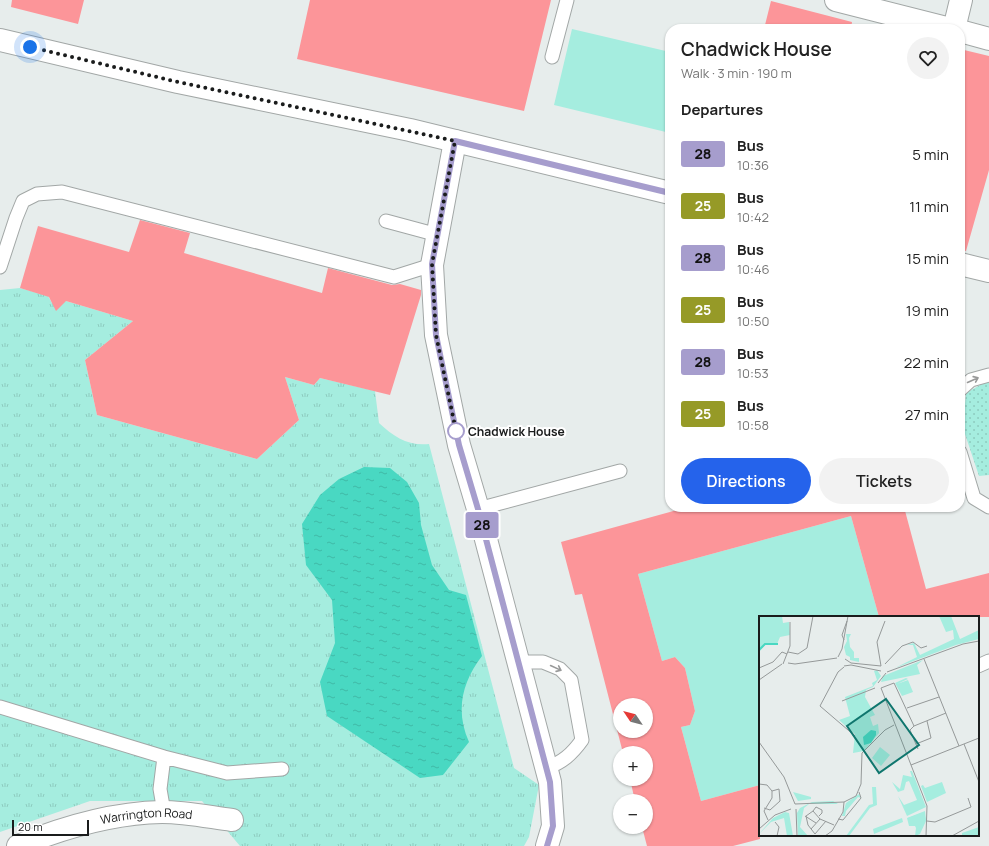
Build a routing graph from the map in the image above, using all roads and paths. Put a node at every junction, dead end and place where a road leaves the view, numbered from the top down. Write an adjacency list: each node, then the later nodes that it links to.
1 (567, 0): 9 (lane)
2 (836, 0): 4 (street)
3 (961, 0): 5 (street)
4 (930, 24)
5 (955, 24)
6 (965, 33): 7 (street)
7 (989, 39)
8 (0, 40): 10 (street)
9 (552, 57)
10 (455, 141): 11 (street); 13 (street)
11 (665, 192)
12 (386, 221): 13 (lane)
13 (438, 235): 14 (street)
14 (432, 264): 16 (lane); 23 (street)
15 (965, 265): 17 (street)
16 (0, 267)
17 (989, 271)
18 (989, 375): 19 (lane, one-way to 18)
19 (965, 385)
20 (965, 468): 22 (lane)
21 (620, 471): 23 (lane)
22 (989, 507)
23 (478, 509): 24 (street)
24 (518, 662): 29 (street); 29 (lane, one-way to 29)
25 (989, 662): 26 (lane)
26 (979, 666)
27 (0, 707): 28 (lane)
28 (164, 757): 30 (lane); 31 (lane)
29 (546, 768): 34 (street)
30 (282, 769)
31 (164, 812): 32 (street, Warrington Road); 33 (street, Warrington Road)
32 (232, 820)
33 (18, 846)
34 (547, 846)

